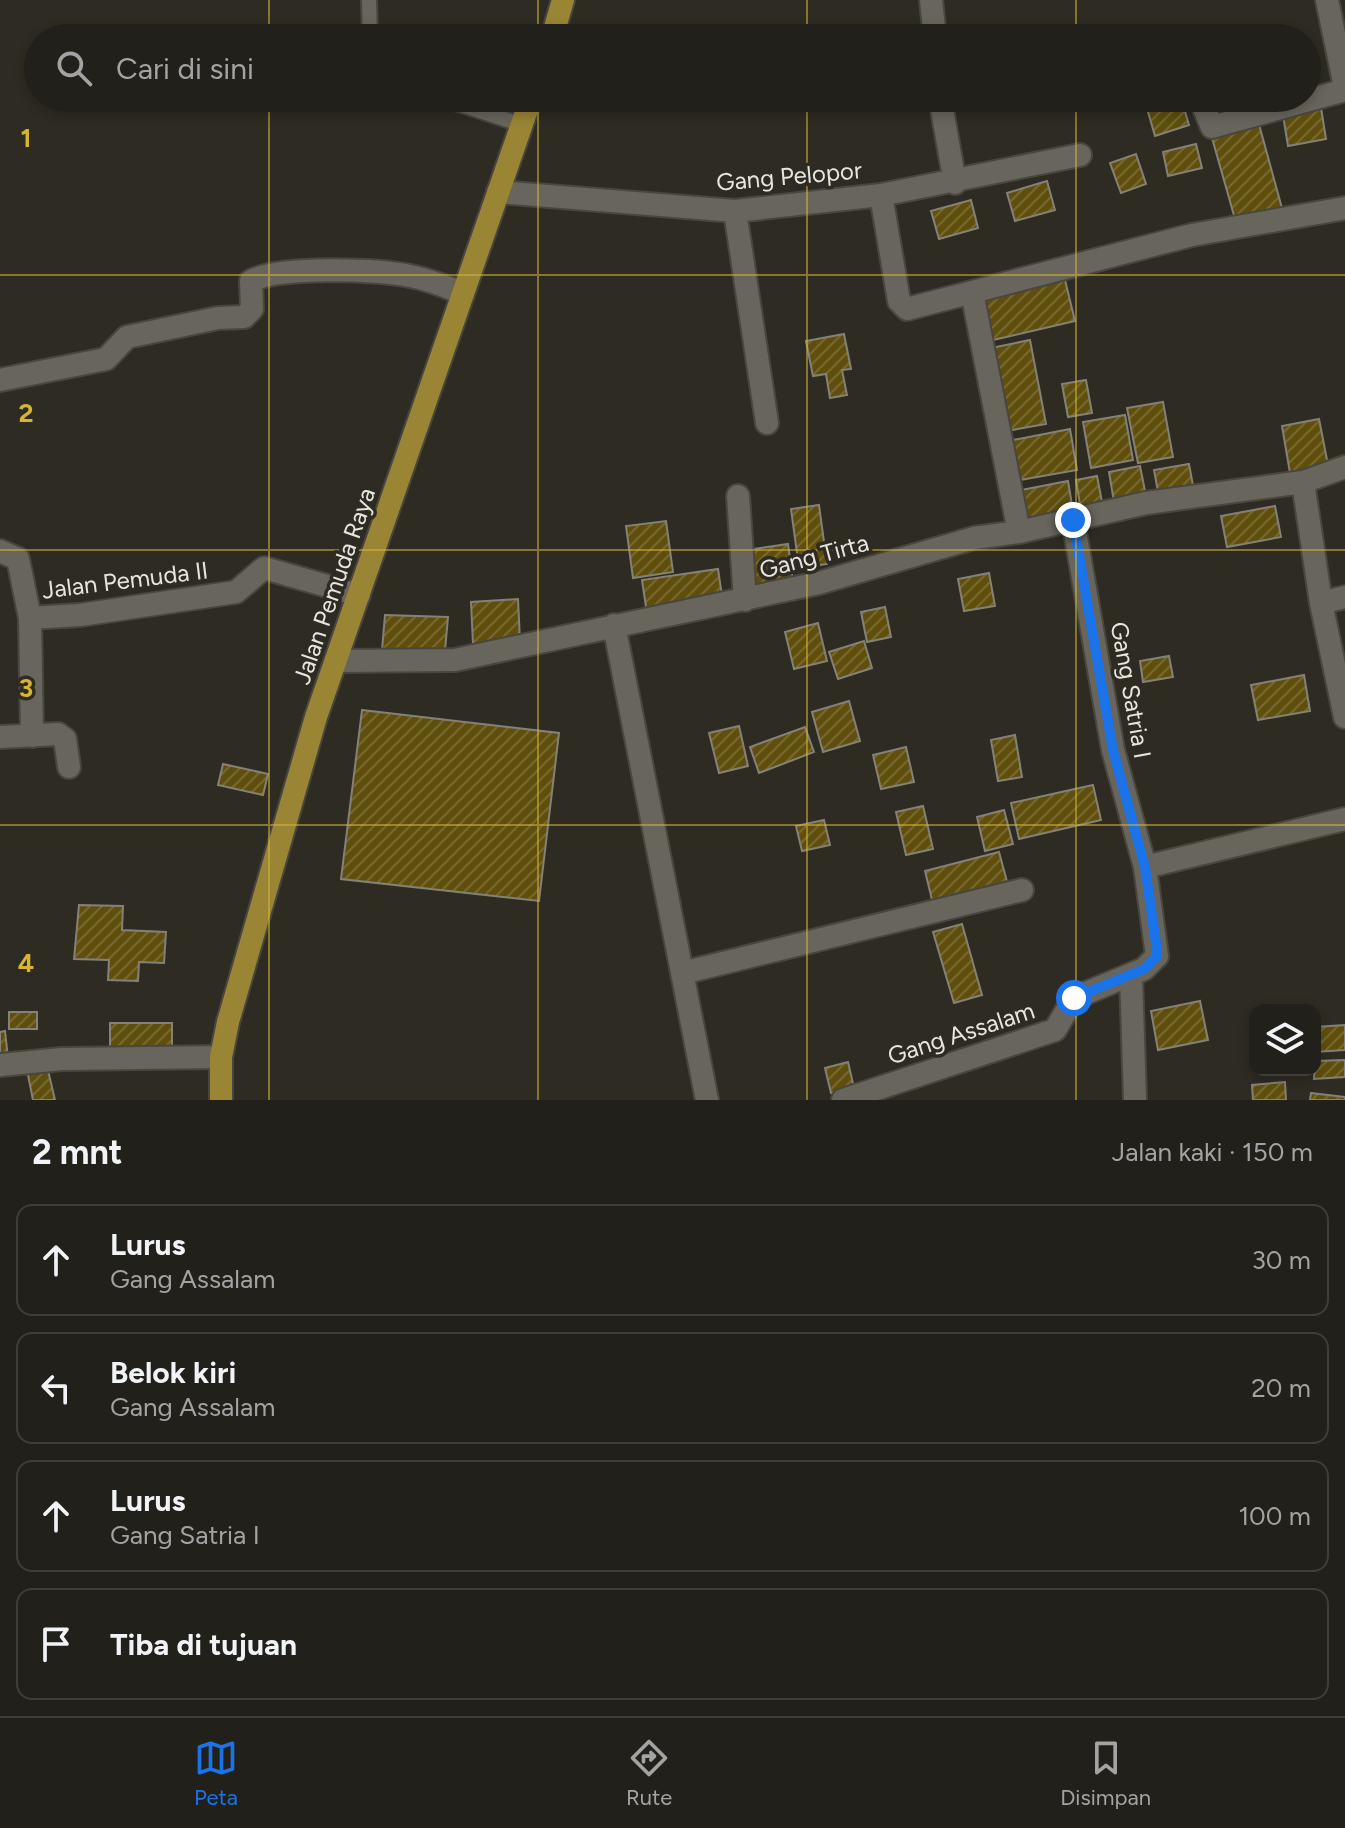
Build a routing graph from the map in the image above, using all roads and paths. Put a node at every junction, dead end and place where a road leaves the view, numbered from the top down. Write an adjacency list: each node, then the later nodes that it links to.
1 (369, 0): 5 (lane)
2 (563, 0): 6 (main road)
3 (931, 0): 7 (street)
4 (1327, 0): 8 (street)
5 (370, 24)
6 (556, 24)
7 (934, 24)
8 (1342, 59): 9 (street)
9 (1345, 89): 10 (street)
10 (1321, 96)
11 (483, 112): 16 (lane)
12 (527, 112): 16 (main road, Jalan Pemuda Raya)
13 (942, 112): 18 (street)
14 (1206, 112): 15 (street)
15 (1264, 112)
16 (523, 125): 19 (main road, Jalan Pemuda Raya)
17 (1080, 155): 18 (street, Gang Pelopor)
18 (955, 183): 20 (street, Gang Pelopor)
19 (498, 192): 22 (street, Gang Pelopor); 24 (main road, Jalan Pemuda Raya)
20 (881, 195): 22 (street, Gang Pelopor); 23 (street)
21 (1345, 208): 23 (street)
22 (735, 211): 26 (street)
23 (972, 292): 31 (street)
24 (463, 293): 25 (street); 33 (main road, Jalan Pemuda Raya)
25 (0, 380)
26 (767, 423)
27 (1345, 467): 28 (street, Gang Tirta)
28 (1303, 482): 30 (street, Gang Tirta); 36 (street)
29 (738, 496): 35 (street)
30 (1073, 520): 31 (street, Gang Tirta); 45 (street, Gang Satria I)
31 (1019, 532): 35 (street, Gang Tirta)
32 (9, 555): 37 (street, Jalan Pemuda II)
33 (359, 595): 37 (street, Jalan Pemuda II); 39 (main road, Jalan Pemuda Raya)
34 (1345, 597): 36 (street)
35 (745, 600): 38 (street, Gang Tirta)
36 (1321, 603): 40 (street)
37 (30, 618): 41 (street, Jalan Pemuda II)
38 (614, 625): 39 (street, Gang Tirta); 47 (street)
39 (336, 661): 49 (main road, Jalan Pemuda Raya)
40 (1345, 717)
41 (32, 736): 42 (street); 43 (street)
42 (0, 737)
43 (69, 767)
44 (1345, 819): 45 (street)
45 (1145, 867): 48 (street, Gang Assalam)
46 (1022, 890): 47 (street)
47 (682, 973): 52 (street)
48 (1131, 975): 53 (street, Gang Assalam); 54 (street)
49 (221, 1057): 50 (street); 51 (main road, Jalan Pemuda Raya)
50 (0, 1065)
51 (221, 1100)
52 (707, 1100)
53 (843, 1100)
54 (1135, 1100)

